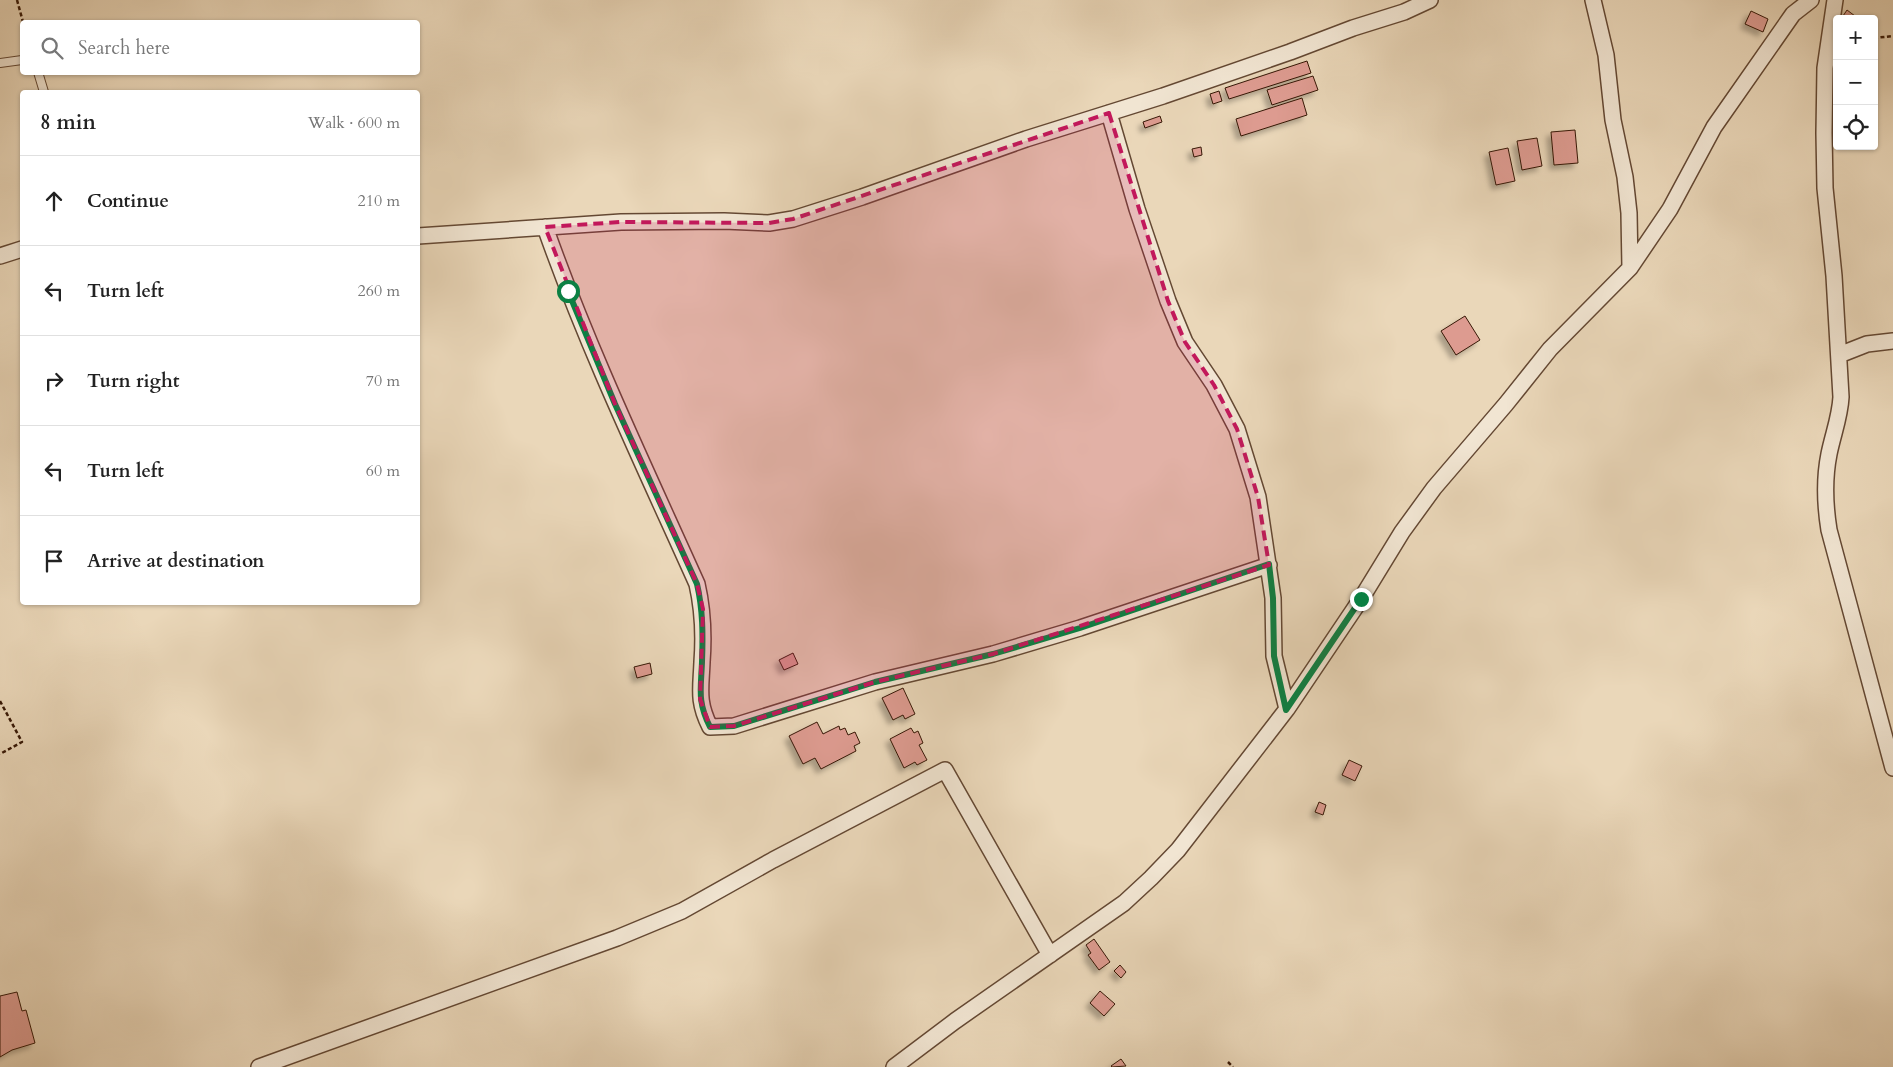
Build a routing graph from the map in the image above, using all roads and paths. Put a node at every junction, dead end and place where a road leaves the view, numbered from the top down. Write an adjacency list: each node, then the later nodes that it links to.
1 (17, 0): 6 (path)
2 (1430, 0): 13 (street)
3 (1593, 0): 18 (street)
4 (1811, 0): 18 (street)
5 (1836, 0): 20 (street)
6 (22, 20)
7 (1893, 36): 8 (path)
8 (1878, 38)
9 (20, 60): 10 (lane)
10 (0, 63)
11 (39, 75): 12 (lane)
12 (43, 90)
13 (1109, 113): 14 (street); 21 (street)
14 (545, 227): 15 (street); 21 (street)
15 (420, 236)
16 (20, 250): 17 (street)
17 (0, 256)
18 (1630, 268): 23 (street)
19 (1893, 341): 20 (street)
20 (1839, 355): 25 (street)
21 (1269, 564): 23 (street)
22 (0, 701): 24 (path)
23 (1286, 710): 26 (street)
24 (0, 754)
25 (1893, 768)
26 (1050, 955): 28 (street); 29 (street)
27 (1228, 1062): 30 (path)
28 (259, 1067)
29 (894, 1067)
30 (1233, 1067)

